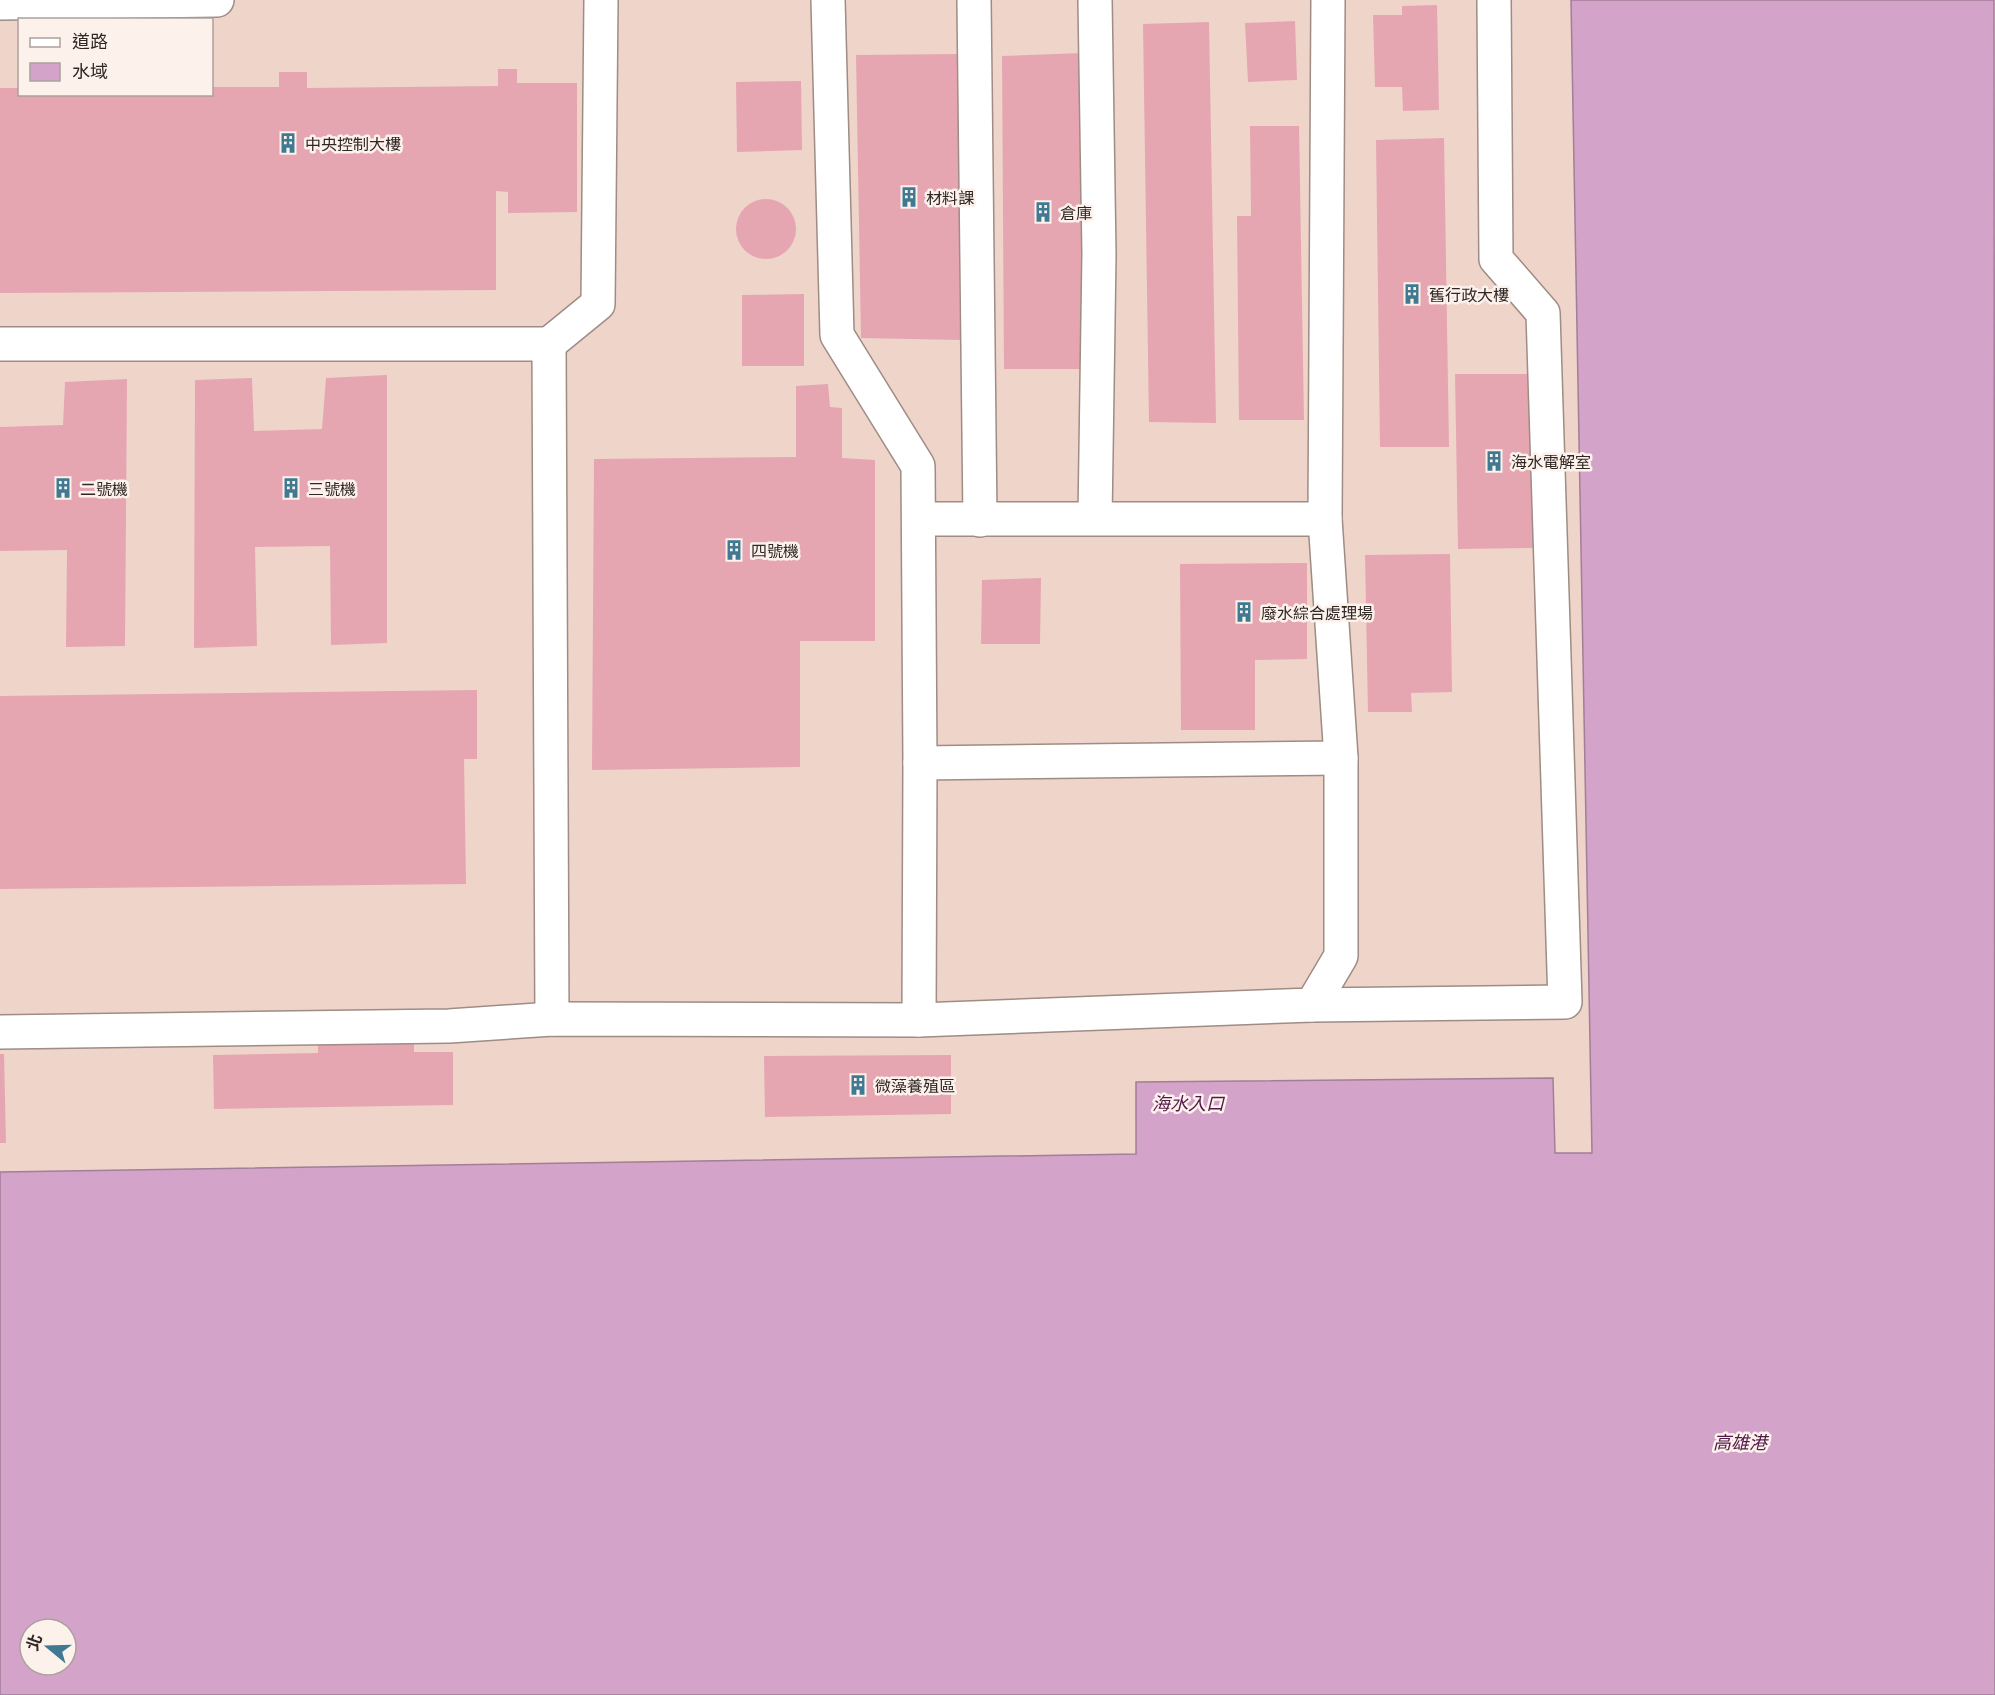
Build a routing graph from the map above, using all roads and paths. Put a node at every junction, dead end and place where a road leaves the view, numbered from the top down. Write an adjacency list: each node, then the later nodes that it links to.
1 (217, 0): 8 (lane)
2 (601, 0): 11 (lane)
3 (828, 0): 13 (lane)
4 (974, 0): 15 (lane)
5 (1095, 0): 12 (lane)
6 (1328, 0): 14 (lane)
7 (1494, 0): 18 (lane)
8 (127, 1): 9 (lane)
9 (0, 3)
10 (0, 344): 11 (lane)
11 (549, 344): 19 (lane)
12 (1095, 518): 14 (lane); 15 (lane)
13 (919, 519): 15 (lane); 17 (lane)
14 (1325, 519): 16 (lane)
15 (980, 520)
16 (1341, 758): 17 (lane); 18 (lane)
17 (921, 763): 20 (lane)
18 (1312, 1005): 20 (lane)
19 (552, 1019): 20 (lane); 21 (lane)
20 (919, 1020)
21 (0, 1032)

